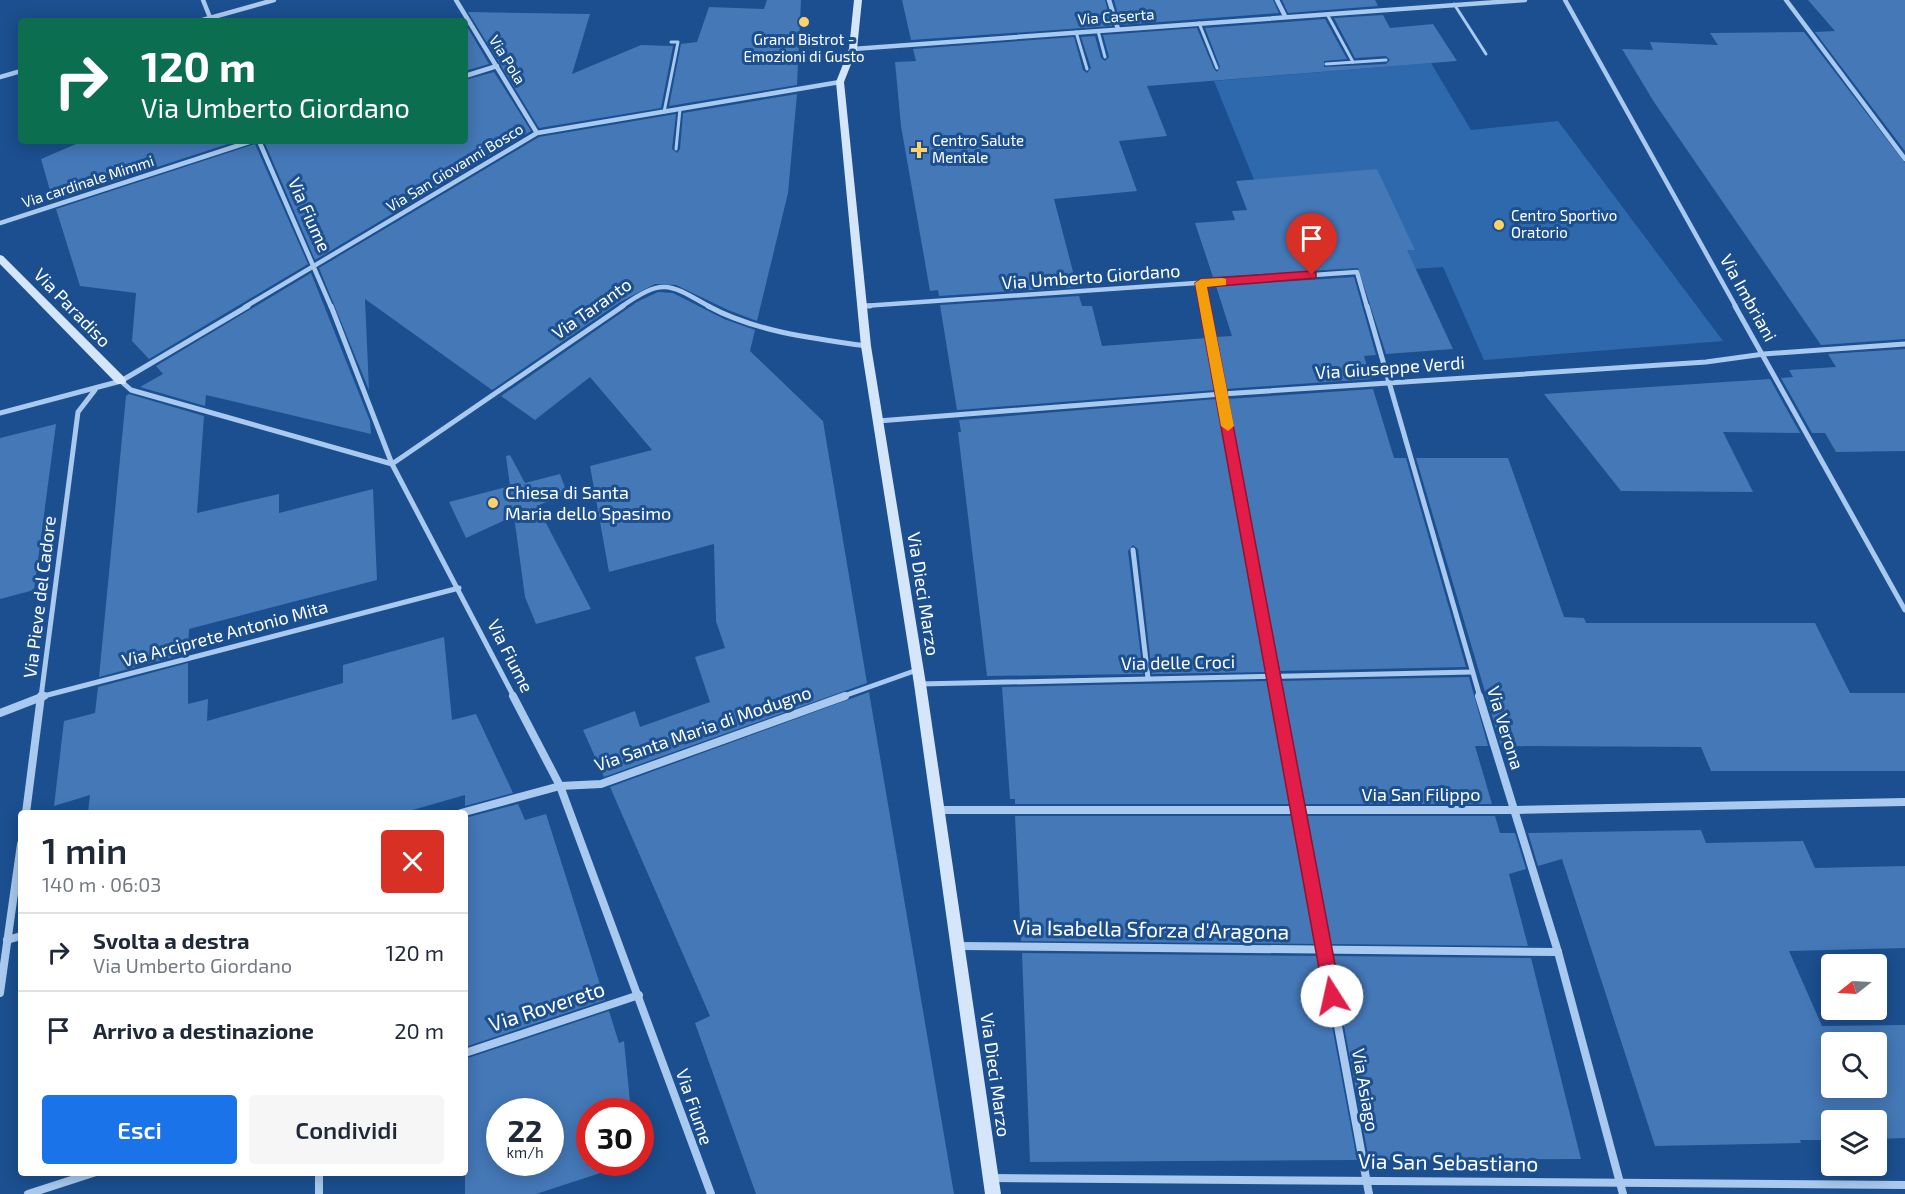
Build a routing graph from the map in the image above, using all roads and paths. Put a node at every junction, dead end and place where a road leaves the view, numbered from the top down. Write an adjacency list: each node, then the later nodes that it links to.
1 (203, 0): 13 (street)
2 (274, 0): 14 (street)
3 (456, 0): 15 (street, Via Pola)
4 (858, 0): 22 (street, Via Dieci Marzo)
5 (1109, 0): 18 (street)
6 (1277, 0): 12 (street)
7 (1525, 0): 10 (street, Via Caserta)
8 (1565, 0): 50 (street, Via Imbriani)
9 (1786, 0): 41 (street)
10 (1454, 4): 11 (street, Via Caserta); 23 (lane)
11 (1327, 14): 12 (street, Via Caserta); 26 (lane)
12 (1285, 16): 17 (street, Via Caserta)
13 (211, 18)
14 (214, 18)
15 (467, 18)
16 (468, 19): 28 (street, Via Pola)
17 (1199, 23): 18 (street, Via Caserta); 29 (lane)
18 (1118, 29): 19 (street, Via Caserta)
19 (1098, 31): 20 (street, Via Caserta); 24 (lane)
20 (1076, 32): 22 (street, Via Caserta); 30 (lane)
21 (671, 42): 36 (lane)
22 (853, 49): 34 (street, Via Dieci Marzo)
23 (1486, 54)
24 (1106, 57)
25 (1386, 60): 26 (lane)
26 (1353, 62): 27 (lane)
27 (1326, 64)
28 (497, 66): 32 (street); 37 (street, Via Pola)
29 (1217, 68)
30 (1087, 69)
31 (18, 72): 33 (street)
32 (468, 75)
33 (0, 77)
34 (840, 82): 35 (street, Via San Giovanni Bosco); 47 (street, Via Dieci Marzo)
35 (680, 109): 36 (street, Via San Giovanni Bosco); 40 (lane)
36 (664, 112): 37 (street, Via San Giovanni Bosco)
37 (537, 133): 44 (street, Via San Giovanni Bosco)
38 (243, 144): 42 (street, Via cardinale Mimmi)
39 (260, 144): 44 (street, Via Fiume)
40 (676, 149)
41 (1905, 159)
42 (0, 223)
43 (0, 258): 51 (street, Via Paradiso)
44 (315, 265): 51 (street, Via San Giovanni Bosco); 57 (street, Via Fiume)
45 (1357, 272): 46 (street, Via Umberto Giordano); 52 (street, Via Verona)
46 (1201, 283): 47 (street, Via Umberto Giordano); 54 (street, Via Asiago)
47 (863, 306): 49 (street, Via Dieci Marzo)
48 (1905, 344): 50 (street, Via Giuseppe Verdi)
49 (867, 346): 56 (street, Via Dieci Marzo); 57 (street, Via Taranto)
50 (1764, 354): 52 (street, Via Giuseppe Verdi); 60 (street, Via Imbriani)
51 (121, 381): 53 (street, Via San Giovanni Bosco); 57 (street)
52 (1388, 383): 54 (street, Via Giuseppe Verdi); 62 (street, Via Verona)
53 (96, 390): 55 (street, Via San Giovanni Bosco); 66 (street, Via Pieve del Cadore)
54 (1222, 394): 56 (street, Via Giuseppe Verdi); 63 (street, Via Asiago)
55 (0, 413)
56 (878, 422): 61 (street, Via Dieci Marzo)
57 (392, 464): 59 (street, Via Fiume)
58 (1133, 550): 64 (street)
59 (459, 588): 66 (street, Via Arciprete Antonio Mita); 68 (street, Via Fiume)
60 (1905, 610)
61 (917, 670): 65 (street, Via Dieci Marzo); 68 (street, Via Santa Maria di Modugno)
62 (1472, 672): 63 (street, Via delle Croci); 72 (street, Via Verona)
63 (1273, 676): 64 (street, Via delle Croci); 74 (street, Via Asiago)
64 (1148, 678): 65 (street, Via delle Croci)
65 (920, 684): 71 (street, Via Dieci Marzo)
66 (43, 696): 67 (street, Via Arciprete Antonio Mita); 70 (street, Via Pieve del Cadore)
67 (0, 712)
68 (560, 786): 73 (street, Via Santa Maria di Modugno); 82 (street, Via Fiume)
69 (1905, 802): 72 (street, Via San Filippo)
70 (26, 810)
71 (938, 810): 74 (street, Via San Filippo); 78 (street, Via Dieci Marzo)
72 (1515, 810): 74 (street, Via San Filippo); 80 (street, Via Verona)
73 (468, 811)
74 (1298, 811): 79 (street, Via Asiago)
75 (18, 865): 77 (street)
76 (18, 937): 77 (street)
77 (7, 940): 81 (street)
78 (959, 946): 79 (street, Via Isabella Sforza d'Aragona); 86 (street, Via Dieci Marzo)
79 (1324, 950): 80 (street, Via Isabella Sforza d'Aragona); 87 (street, Via Asiago)
80 (1558, 952): 88 (street, Via Verona)
81 (0, 993)
82 (639, 995): 83 (street, Via Rovereto); 92 (street, Via Fiume)
83 (468, 1052)
84 (84, 1176): 90 (street)
85 (319, 1176): 91 (street)
86 (991, 1178): 87 (street, Via San Sebastiano); 93 (street, Via Dieci Marzo)
87 (1366, 1180): 88 (street, Via San Sebastiano); 94 (street, Via Asiago)
88 (1619, 1183): 89 (street, Via San Sebastiano); 95 (street, Via Verona)
89 (1905, 1185)
90 (28, 1194)
91 (319, 1194)
92 (711, 1194)
93 (993, 1194)
94 (1369, 1194)
95 (1623, 1194)

